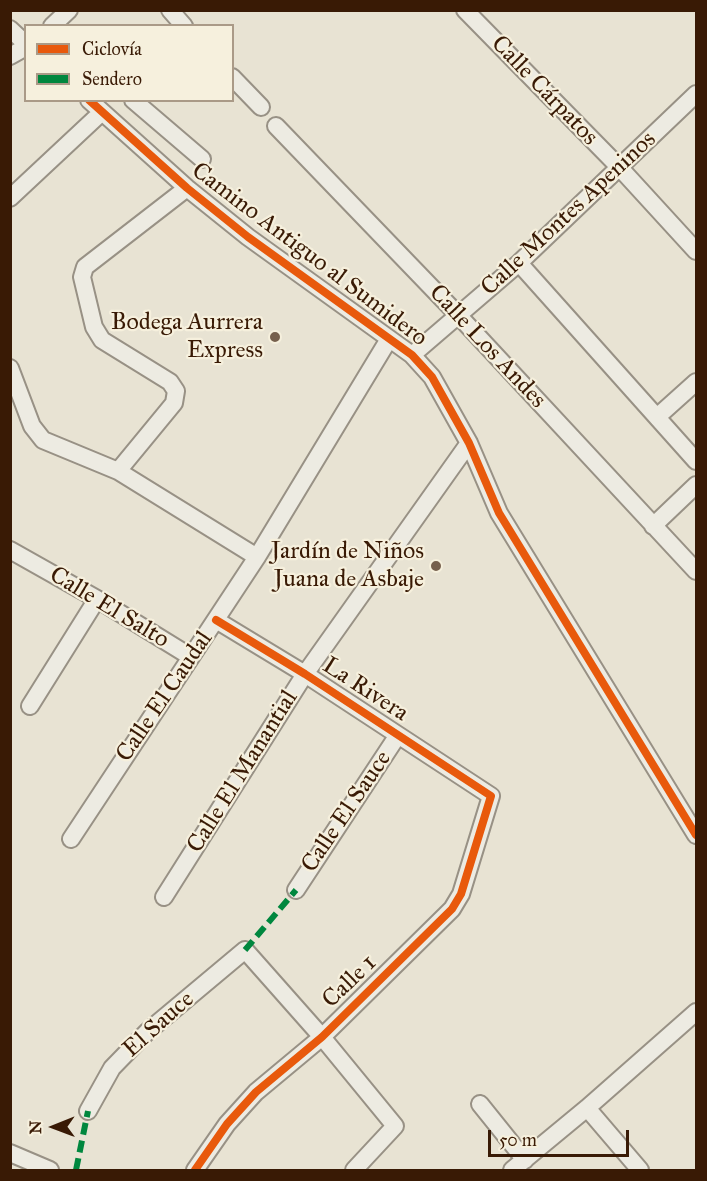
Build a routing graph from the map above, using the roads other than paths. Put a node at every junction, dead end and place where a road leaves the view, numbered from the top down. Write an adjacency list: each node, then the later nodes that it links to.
1 (69, 10): 4 (street)
2 (170, 10): 5 (street)
3 (465, 10): 18 (street, Calle Cárpatos)
4 (54, 24)
5 (182, 24)
6 (10, 29): 7 (street)
7 (24, 44)
8 (24, 47): 9 (street)
9 (10, 56)
10 (234, 79): 14 (street)
11 (696, 94): 18 (street, Calle Montes Apeninos)
12 (90, 102): 15 (street, Camino Antiguo al Sumidero)
13 (136, 102): 17 (street)
14 (261, 107)
15 (102, 112): 19 (street, Camino Antiguo al Sumidero); 20 (street)
16 (276, 126): 23 (street, Calle Los Andes)
17 (202, 159)
18 (620, 168): 21 (street, Calle Cárpatos); 22 (street, Calle Montes Apeninos)
19 (187, 188): 24 (street, Camino Antiguo al Sumidero); 31 (street)
20 (10, 198)
21 (696, 251)
22 (519, 263): 23 (street, Calle Montes Apeninos); 28 (street)
23 (459, 316): 25 (street, Calle Montes Apeninos); 33 (street, Calle Los Andes)
24 (389, 339): 25 (street, Camino Antiguo al Sumidero); 35 (street, Calle El Caudal)
25 (412, 355): 29 (street, Camino Antiguo al Sumidero)
26 (10, 368): 31 (street)
27 (696, 382): 28 (street)
28 (657, 417): 30 (street)
29 (469, 443): 40 (street, Calle El Manantial); 44 (street, Camino Antiguo al Sumidero)
30 (696, 461)
31 (118, 471): 35 (street)
32 (696, 484): 33 (street)
33 (653, 526): 36 (street, Calle Los Andes)
34 (10, 550): 37 (street, Calle El Salto)
35 (257, 557): 38 (street, Calle El Caudal)
36 (696, 571)
37 (97, 598): 39 (street, Calle El Salto); 41 (street)
38 (216, 620): 39 (street, Calle El Caudal); 40 (street, La Rivera)
39 (191, 657): 45 (street, Calle El Caudal)
40 (305, 674): 42 (street, La Rivera); 47 (street, Calle El Manantial)
41 (30, 706)
42 (398, 735): 43 (street, La Rivera); 46 (street, Calle El Sauce)
43 (491, 796): 49 (street, Calle 1)
44 (696, 835)
45 (71, 839)
46 (296, 890)
47 (164, 897)
48 (696, 1012): 51 (street)
49 (322, 1037): 52 (street, El Sauce); 56 (street, Calle 1); 57 (street)
50 (480, 1104): 54 (street)
51 (587, 1108): 54 (street); 58 (street)
52 (88, 1111)
53 (10, 1153): 55 (street)
54 (518, 1165)
55 (50, 1170)
56 (195, 1170)
57 (354, 1170)
58 (640, 1170)

